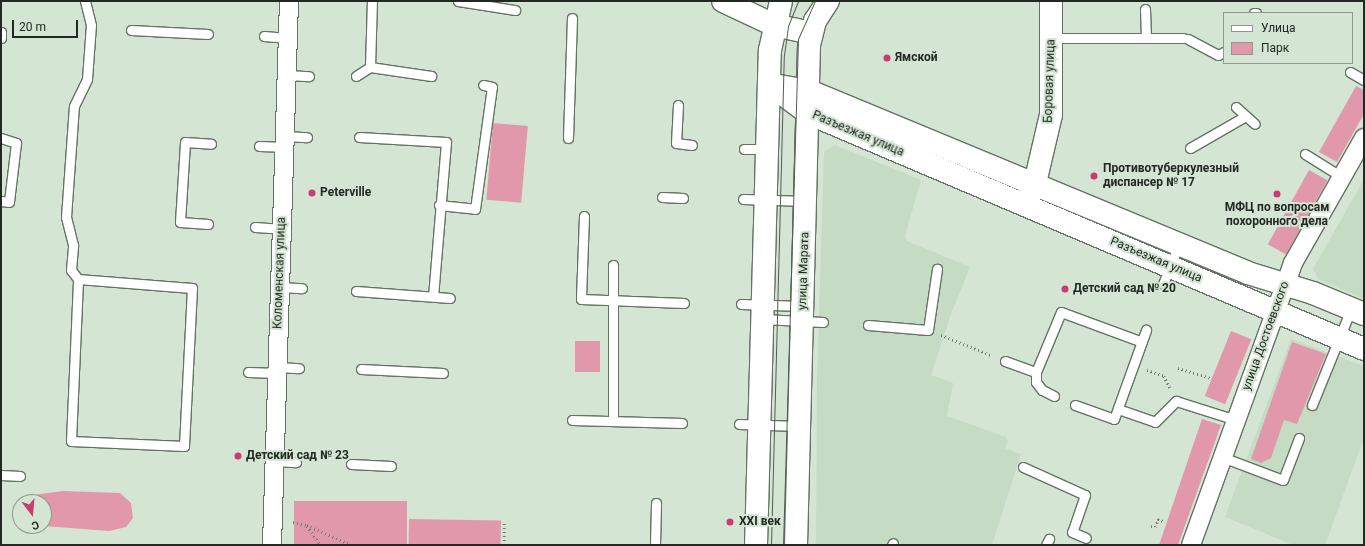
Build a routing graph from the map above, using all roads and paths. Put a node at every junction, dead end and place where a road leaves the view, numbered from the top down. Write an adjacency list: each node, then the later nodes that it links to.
1 (85, 1): 69 (lane)
2 (289, 1): 19 (street, Коломенская улица)
3 (372, 1): 23 (lane)
4 (458, 1): 10 (lane)
5 (723, 1): 12 (street)
6 (780, 1): 12 (street); 15 (street)
7 (828, 1): 15 (street, улица Марата)
8 (1051, 1): 20 (street, Боровая улица)
9 (1145, 9): 21 (lane)
10 (515, 10)
11 (572, 18): 41 (lane)
12 (774, 25): 15 (street); 30 (street)
13 (131, 30): 16 (lane)
14 (1, 32): 18 (lane)
15 (812, 33): 32 (street, улица Марата)
16 (208, 34)
17 (264, 36): 19 (lane)
18 (1, 38)
19 (288, 38): 25 (street, Коломенская улица)
20 (1052, 38): 21 (lane); 52 (street, Боровая улица)
21 (1146, 38): 22 (lane)
22 (1221, 56)
23 (370, 67): 27 (lane); 28 (lane)
24 (1350, 72): 29 (lane)
25 (287, 75): 26 (lane); 43 (street, Коломенская улица)
26 (309, 76)
27 (356, 76)
28 (431, 76)
29 (1364, 80)
30 (769, 84): 32 (street, Разъезжая улица); 35 (street, Разъезжая улица); 49 (street)
31 (483, 85): 60 (lane)
32 (809, 91): 35 (street, улица Марата); 52 (street, Разъезжая улица)
33 (678, 105): 45 (lane)
34 (1236, 107): 36 (lane)
35 (808, 113): 58 (street, улица Марата); 59 (street, Разъезжая улица)
36 (1244, 117): 37 (lane); 47 (lane)
37 (1254, 124)
38 (307, 137): 43 (lane)
39 (359, 137): 60 (lane)
40 (1, 138): 57 (lane)
41 (568, 138)
42 (1363, 140): 51 (street, улица Достоевского)
43 (284, 142): 46 (lane); 64 (street, Коломенская улица)
44 (211, 144): 62 (lane)
45 (692, 144)
46 (259, 146)
47 (1190, 148)
48 (744, 149): 49 (lane)
49 (768, 149): 56 (street)
50 (1305, 154): 51 (lane)
51 (1342, 177): 70 (street, улица Достоевского)
52 (1035, 183): 59 (street, Боровая улица); 65 (street, Разъезжая улица)
53 (662, 197): 54 (lane)
54 (683, 198)
55 (743, 199): 56 (lane)
56 (766, 200): 58 (lane); 80 (street)
57 (1, 201)
58 (806, 201): 82 (street, улица Марата)
59 (1025, 204): 68 (street, Разъезжая улица)
60 (439, 206): 74 (lane)
61 (584, 216): 76 (lane)
62 (208, 224)
63 (255, 227): 64 (lane)
64 (282, 229): 71 (street, Коломенская улица)
65 (1179, 244): 68 (lane); 70 (street, Разъезжая улица)
66 (613, 265): 76 (lane)
67 (937, 269): 84 (lane)
68 (1167, 275): 79 (street, Разъезжая улица)
69 (78, 279): 94 (lane); 94 (lane)
70 (1285, 284): 79 (street, улица Достоевского); 81 (street, Разъезжая улица)
71 (280, 287): 72 (lane); 96 (street, Коломенская улица)
72 (302, 288)
73 (356, 291): 74 (lane)
74 (433, 296): 75 (lane)
75 (450, 298)
76 (613, 300): 77 (lane); 108 (lane)
77 (684, 303)
78 (741, 304): 80 (lane)
79 (1274, 311): 86 (street, Разъезжая улица); 107 (street, улица Достоевского)
80 (763, 312): 82 (lane); 82 (lane); 110 (street)
81 (1358, 312): 86 (lane)
82 (809, 316): 111 (street, улица Марата)
83 (868, 324): 84 (lane)
84 (928, 330): 89 (path)
85 (1146, 330): 87 (lane)
86 (1339, 339): 88 (street, Разъезжая улица); 104 (lane)
87 (1142, 342): 90 (lane); 98 (lane)
88 (1364, 350)
89 (1005, 361): 98 (lane)
90 (1134, 365): 102 (path); 105 (lane)
91 (299, 368): 96 (lane)
92 (1178, 368): 100 (path)
93 (361, 369): 99 (lane)
94 (188, 370): 95 (lane)
95 (197, 370)
96 (277, 370): 97 (lane); 114 (street, Коломенская улица)
97 (248, 372)
98 (1036, 372): 101 (lane)
99 (443, 373)
100 (1210, 378)
101 (1054, 396)
102 (1176, 401): 105 (lane); 107 (lane)
103 (1076, 405): 105 (lane)
104 (1312, 405)
105 (1118, 409)
106 (572, 420): 108 (lane)
107 (1236, 420): 113 (street, улица Достоевского)
108 (613, 421): 109 (lane)
109 (682, 423)
110 (749, 424): 111 (lane); 133 (street)
111 (799, 426): 134 (street, улица Марата)
112 (1299, 438): 113 (lane)
113 (1222, 457): 135 (street, улица Достоевского)
114 (274, 461): 115 (lane); 128 (street, Коломенская улица)
115 (296, 462)
116 (351, 464): 117 (lane)
117 (391, 466)
118 (1023, 467): 127 (lane)
119 (1, 475): 120 (lane)
120 (20, 476)
121 (656, 502): 132 (lane)
122 (1163, 521): 126 (path)
123 (293, 522): 125 (path)
124 (504, 522): 131 (path)
125 (307, 525): 129 (path); 130 (path)
126 (1151, 526)
127 (1086, 538)
128 (272, 545)
129 (321, 545)
130 (351, 545)
131 (504, 545)
132 (655, 545)
133 (756, 545)
134 (796, 545)
135 (1191, 545)

